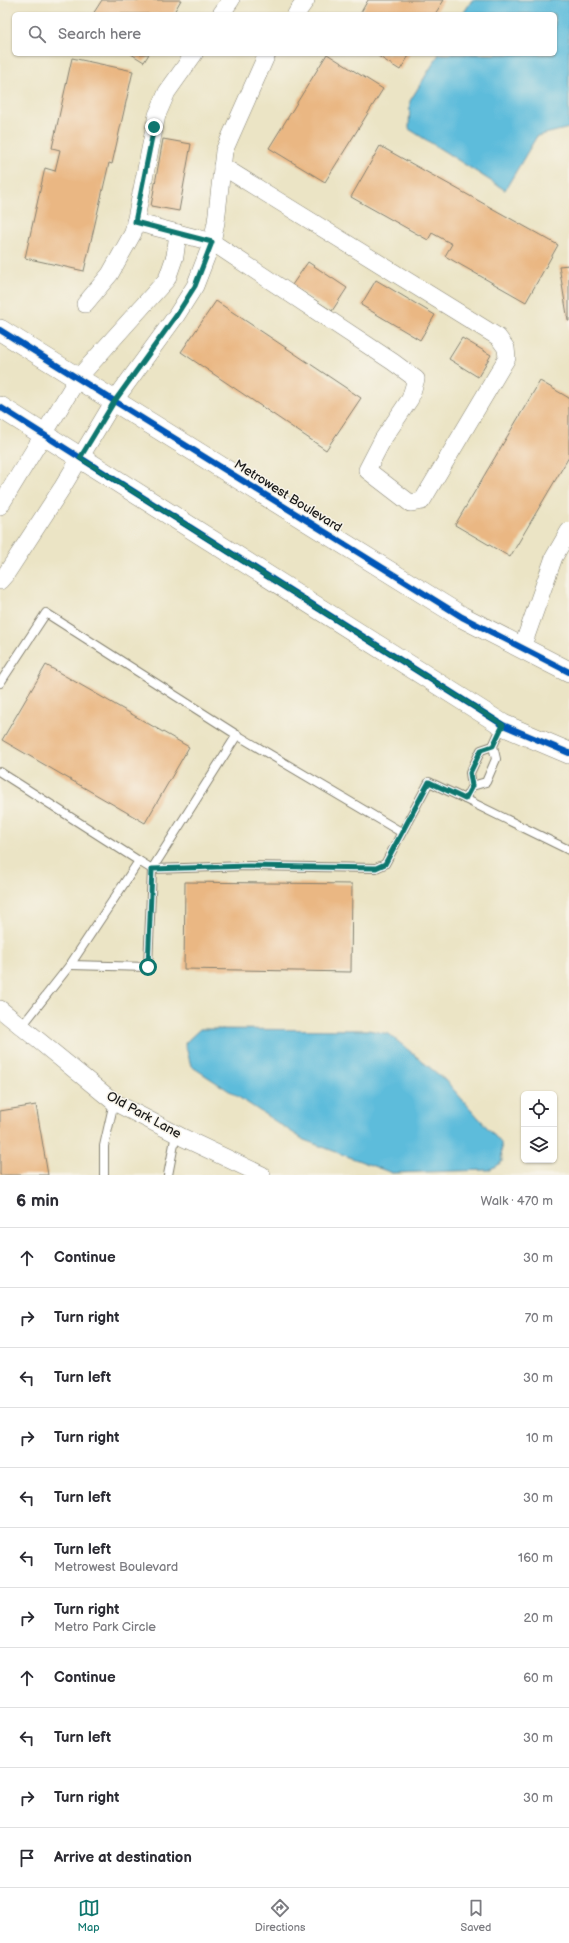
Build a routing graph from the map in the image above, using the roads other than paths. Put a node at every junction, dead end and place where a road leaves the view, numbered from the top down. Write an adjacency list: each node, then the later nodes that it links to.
1 (231, 0): 3 (street)
2 (306, 0): 4 (street)
3 (222, 12)
4 (297, 12)
5 (193, 56): 8 (street)
6 (266, 56): 7 (street)
7 (222, 166): 10 (street); 10 (street)
8 (135, 222): 9 (street); 11 (street)
9 (178, 233): 10 (street); 13 (street)
10 (212, 242): 14 (street)
11 (85, 304)
12 (0, 330): 13 (street, Metrowest Boulevard)
13 (78, 378): 14 (street, Metrowest Boulevard); 16 (street)
14 (114, 402): 17 (street); 21 (street, Metrowest Boulevard)
15 (0, 407): 16 (street)
16 (44, 434): 17 (street); 18 (street)
17 (80, 458): 20 (street); 24 (street)
18 (0, 506)
19 (569, 531): 21 (street)
20 (0, 581)
21 (522, 648): 22 (street, Metrowest Boulevard)
22 (569, 672)
23 (0, 683): 25 (lane)
24 (503, 725): 26 (lane); 27 (street)
25 (237, 735): 31 (lane); 34 (lane)
26 (493, 746): 29 (lane); 29 (lane)
27 (569, 753)
28 (0, 772): 33 (lane)
29 (472, 786): 30 (lane)
30 (465, 799): 31 (lane); 32 (lane)
31 (400, 832): 34 (lane)
32 (569, 850)
33 (139, 861): 34 (lane); 35 (lane)
34 (152, 869): 35 (lane)
35 (70, 965): 37 (lane)
36 (0, 1009): 37 (street, Old Park Lane)
37 (22, 1026): 38 (street, Old Park Lane)
38 (114, 1102): 39 (street, Old Park Lane); 40 (lane)
39 (176, 1134): 41 (lane); 42 (street, Old Park Lane)
40 (104, 1175)
41 (168, 1175)
42 (262, 1175)

